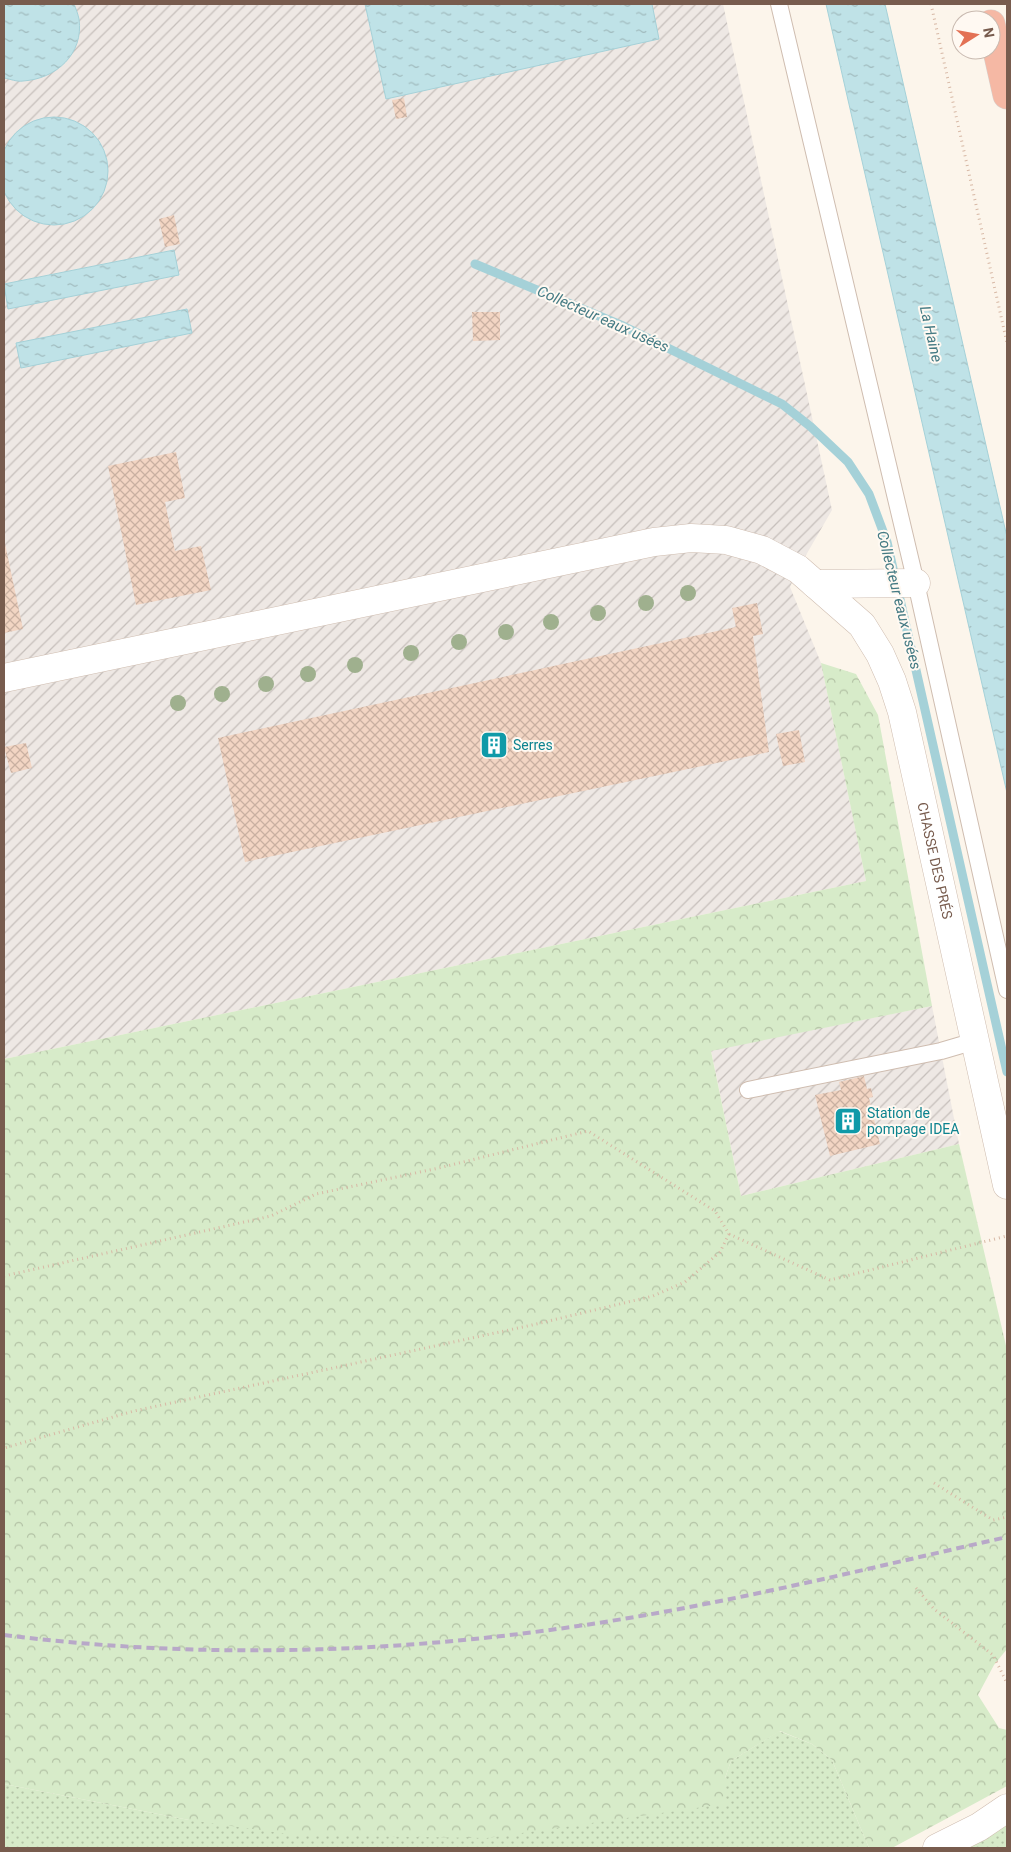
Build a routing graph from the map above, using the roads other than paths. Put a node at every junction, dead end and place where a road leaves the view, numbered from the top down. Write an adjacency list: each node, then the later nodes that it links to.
1 (779, 4): 5 (lane)
2 (999, 60): 3 (highway)
3 (1007, 95)
4 (806, 577): 5 (street); 6 (street, CHASSE DES PRÉS); 8 (street, CHASSE DES PRÉS)
5 (916, 583): 7 (lane)
6 (4, 678)
7 (1007, 990)
8 (975, 1041): 9 (lane); 10 (street, CHASSE DES PRÉS)
9 (748, 1090)
10 (1007, 1185)
11 (1007, 1808): 12 (street)
12 (937, 1848)

